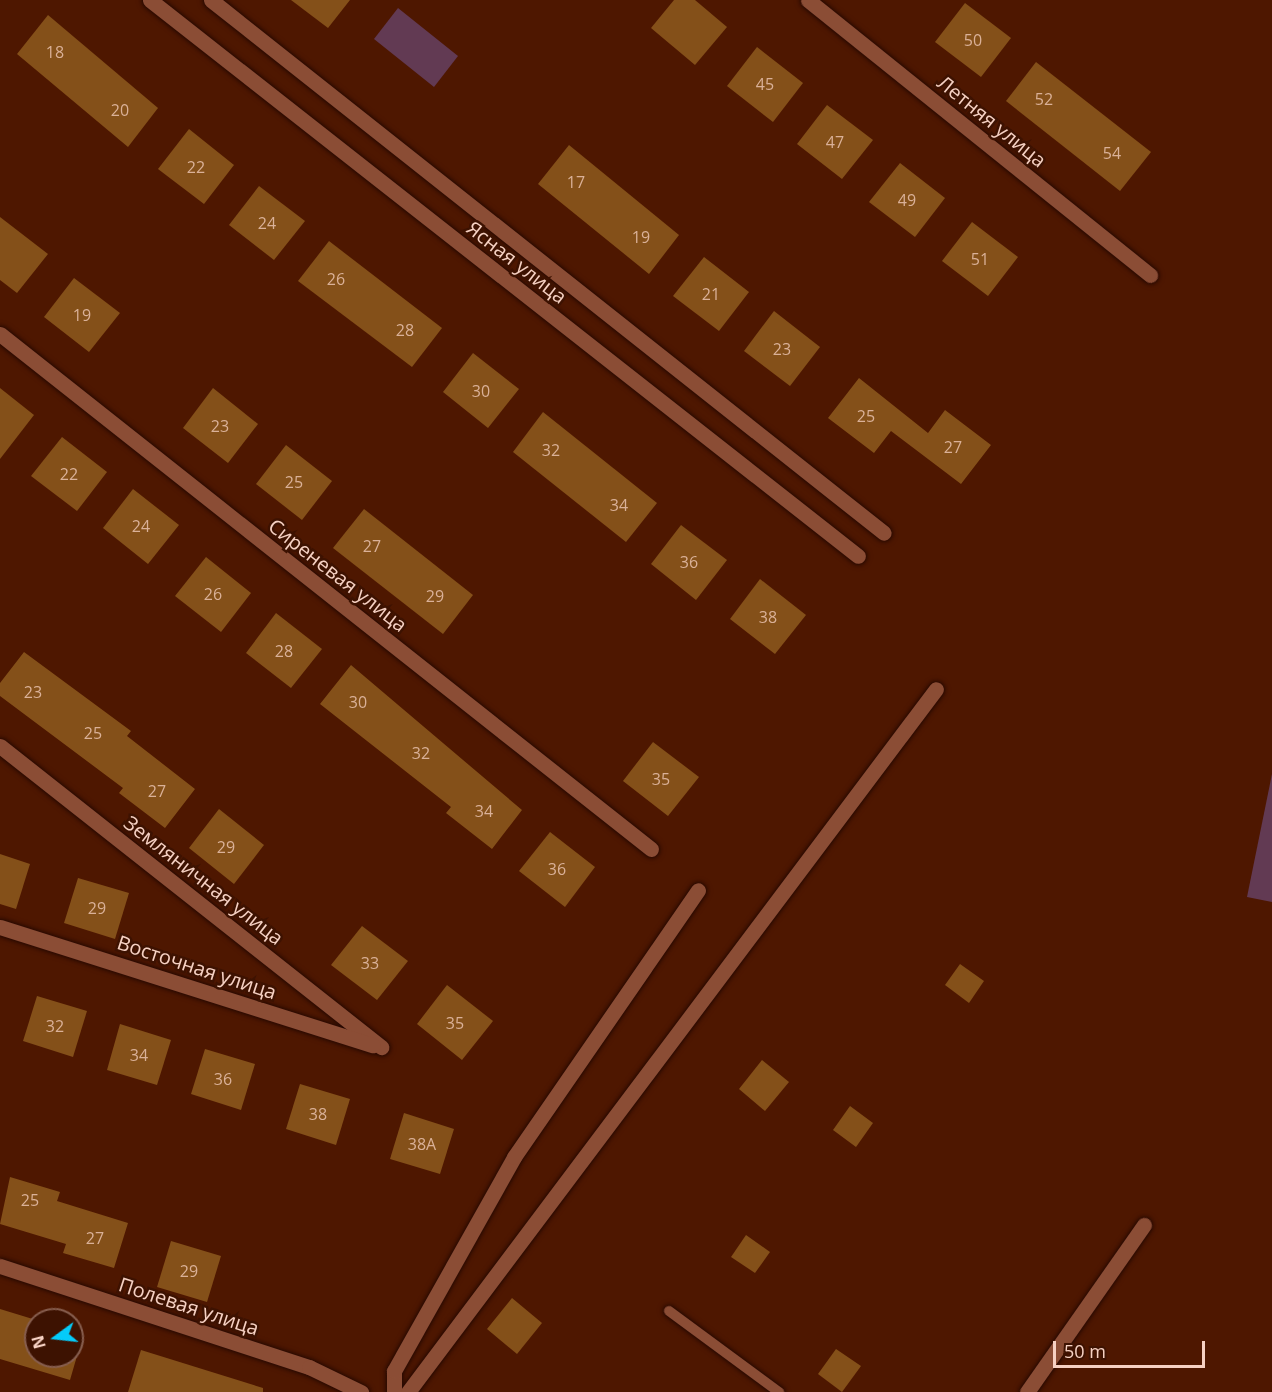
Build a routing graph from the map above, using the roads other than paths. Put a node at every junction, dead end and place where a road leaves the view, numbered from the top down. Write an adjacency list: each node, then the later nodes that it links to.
1 (150, 0): 7 (street, Ясная улица)
2 (211, 0): 6 (street, Ясная улица)
3 (808, 0): 4 (street, Летняя улица)
4 (1150, 275)
5 (0, 334): 10 (street, Сиреневая улица)
6 (884, 532)
7 (858, 556)
8 (936, 689): 19 (street)
9 (0, 746): 13 (street, Земляничная улица)
10 (651, 849)
11 (698, 890): 18 (street)
12 (0, 927): 13 (street, Восточная улица)
13 (381, 1047)
14 (1144, 1225): 21 (street)
15 (0, 1266): 17 (street, Полевая улица)
16 (669, 1311): 20 (lane)
17 (361, 1392)
18 (394, 1392)
19 (408, 1392)
20 (779, 1392)
21 (1027, 1392)

